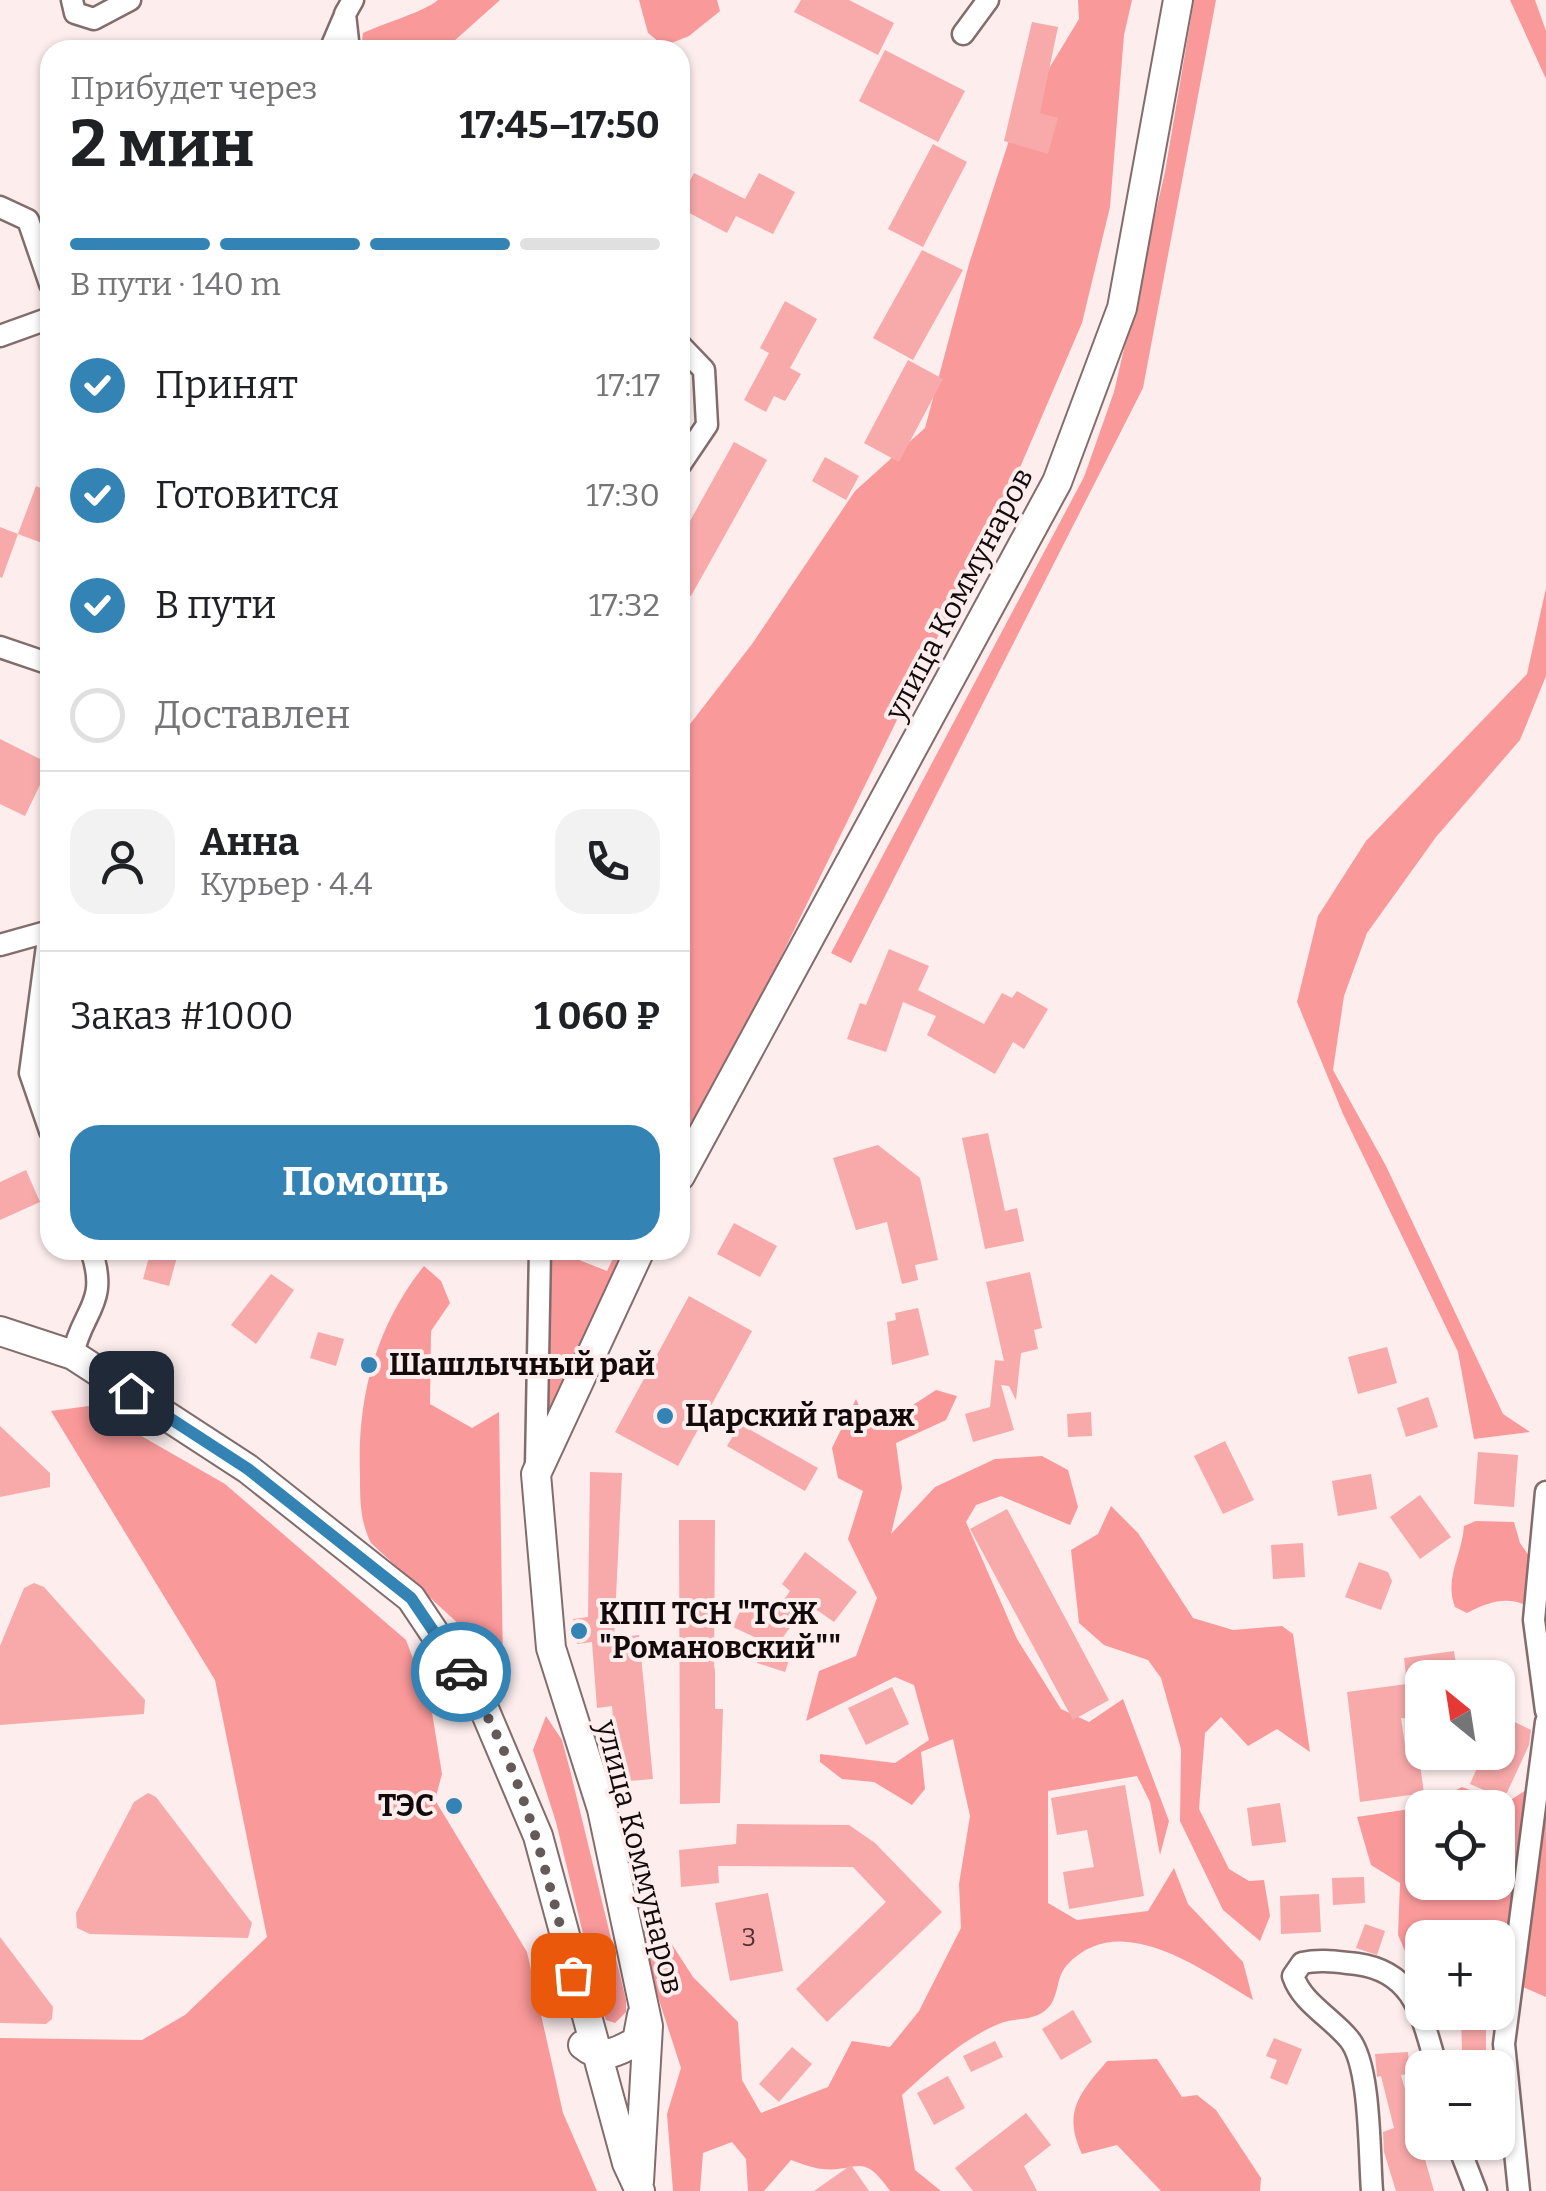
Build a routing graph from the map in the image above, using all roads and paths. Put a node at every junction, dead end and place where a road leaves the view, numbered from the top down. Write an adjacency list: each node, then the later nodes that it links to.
1 (72, 0): 2 (street)
2 (130, 0)
3 (988, 0): 6 (street)
4 (1178, 0): 21 (main road, улица Коммунаров)
5 (349, 7): 7 (street); 8 (street)
6 (963, 34)
7 (334, 40)
8 (349, 40)
9 (0, 207): 10 (street)
10 (40, 255)
11 (40, 322): 12 (street)
12 (0, 336)
13 (690, 355): 14 (street)
14 (690, 450)
15 (0, 647): 16 (street)
16 (40, 661)
17 (40, 934): 18 (street)
18 (0, 945)
19 (40, 1002): 20 (street)
20 (40, 1102)
21 (690, 1158)
22 (94, 1260): 27 (street)
23 (540, 1260): 28 (street)
24 (635, 1260): 28 (main road, улица Коммунаров)
25 (0, 1331): 27 (main road)
26 (0, 1346): 27 (main road)
27 (71, 1363): 33 (main road)
28 (536, 1474): 32 (main road, улица Коммунаров)
29 (1546, 1492): 30 (street)
30 (1546, 1711)
31 (1546, 1722): 39 (street)
32 (645, 2013): 33 (main road); 36 (main road, улица Коммунаров)
33 (587, 2040): 36 (main road)
34 (1430, 2050): 37 (street)
35 (1464, 2160): 38 (street)
36 (630, 2185)
37 (1372, 2191)
38 (1476, 2191)
39 (1518, 2191)

